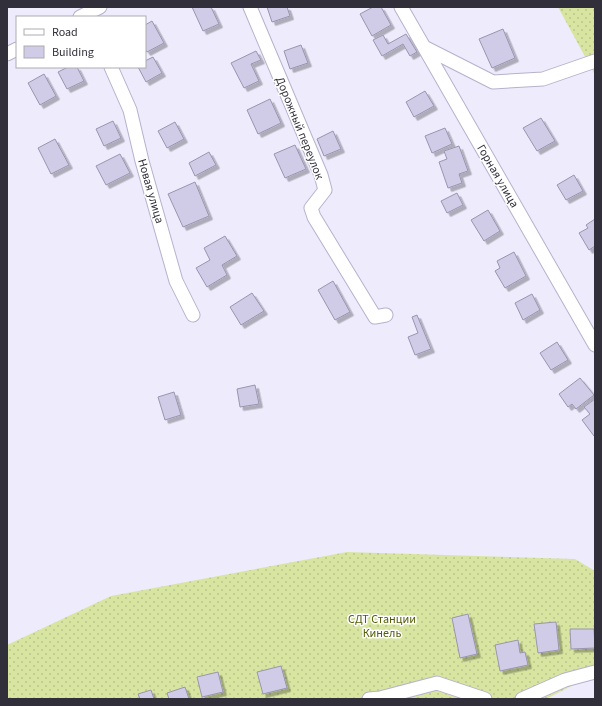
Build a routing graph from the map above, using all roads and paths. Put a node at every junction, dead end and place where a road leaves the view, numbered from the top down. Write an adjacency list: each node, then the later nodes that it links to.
1 (250, 7): 11 (street, Дорожный переулок)
2 (401, 7): 5 (street, Горная улица)
3 (97, 10): 4 (street)
4 (82, 16)
5 (424, 47): 8 (street); 12 (street, Горная улица)
6 (16, 50): 7 (street)
7 (7, 54)
8 (595, 61)
9 (111, 68): 10 (street, Новая улица)
10 (193, 315)
11 (386, 315)
12 (595, 345)
13 (595, 672): 16 (street)
14 (369, 699): 15 (street)
15 (485, 699)
16 (522, 699)

